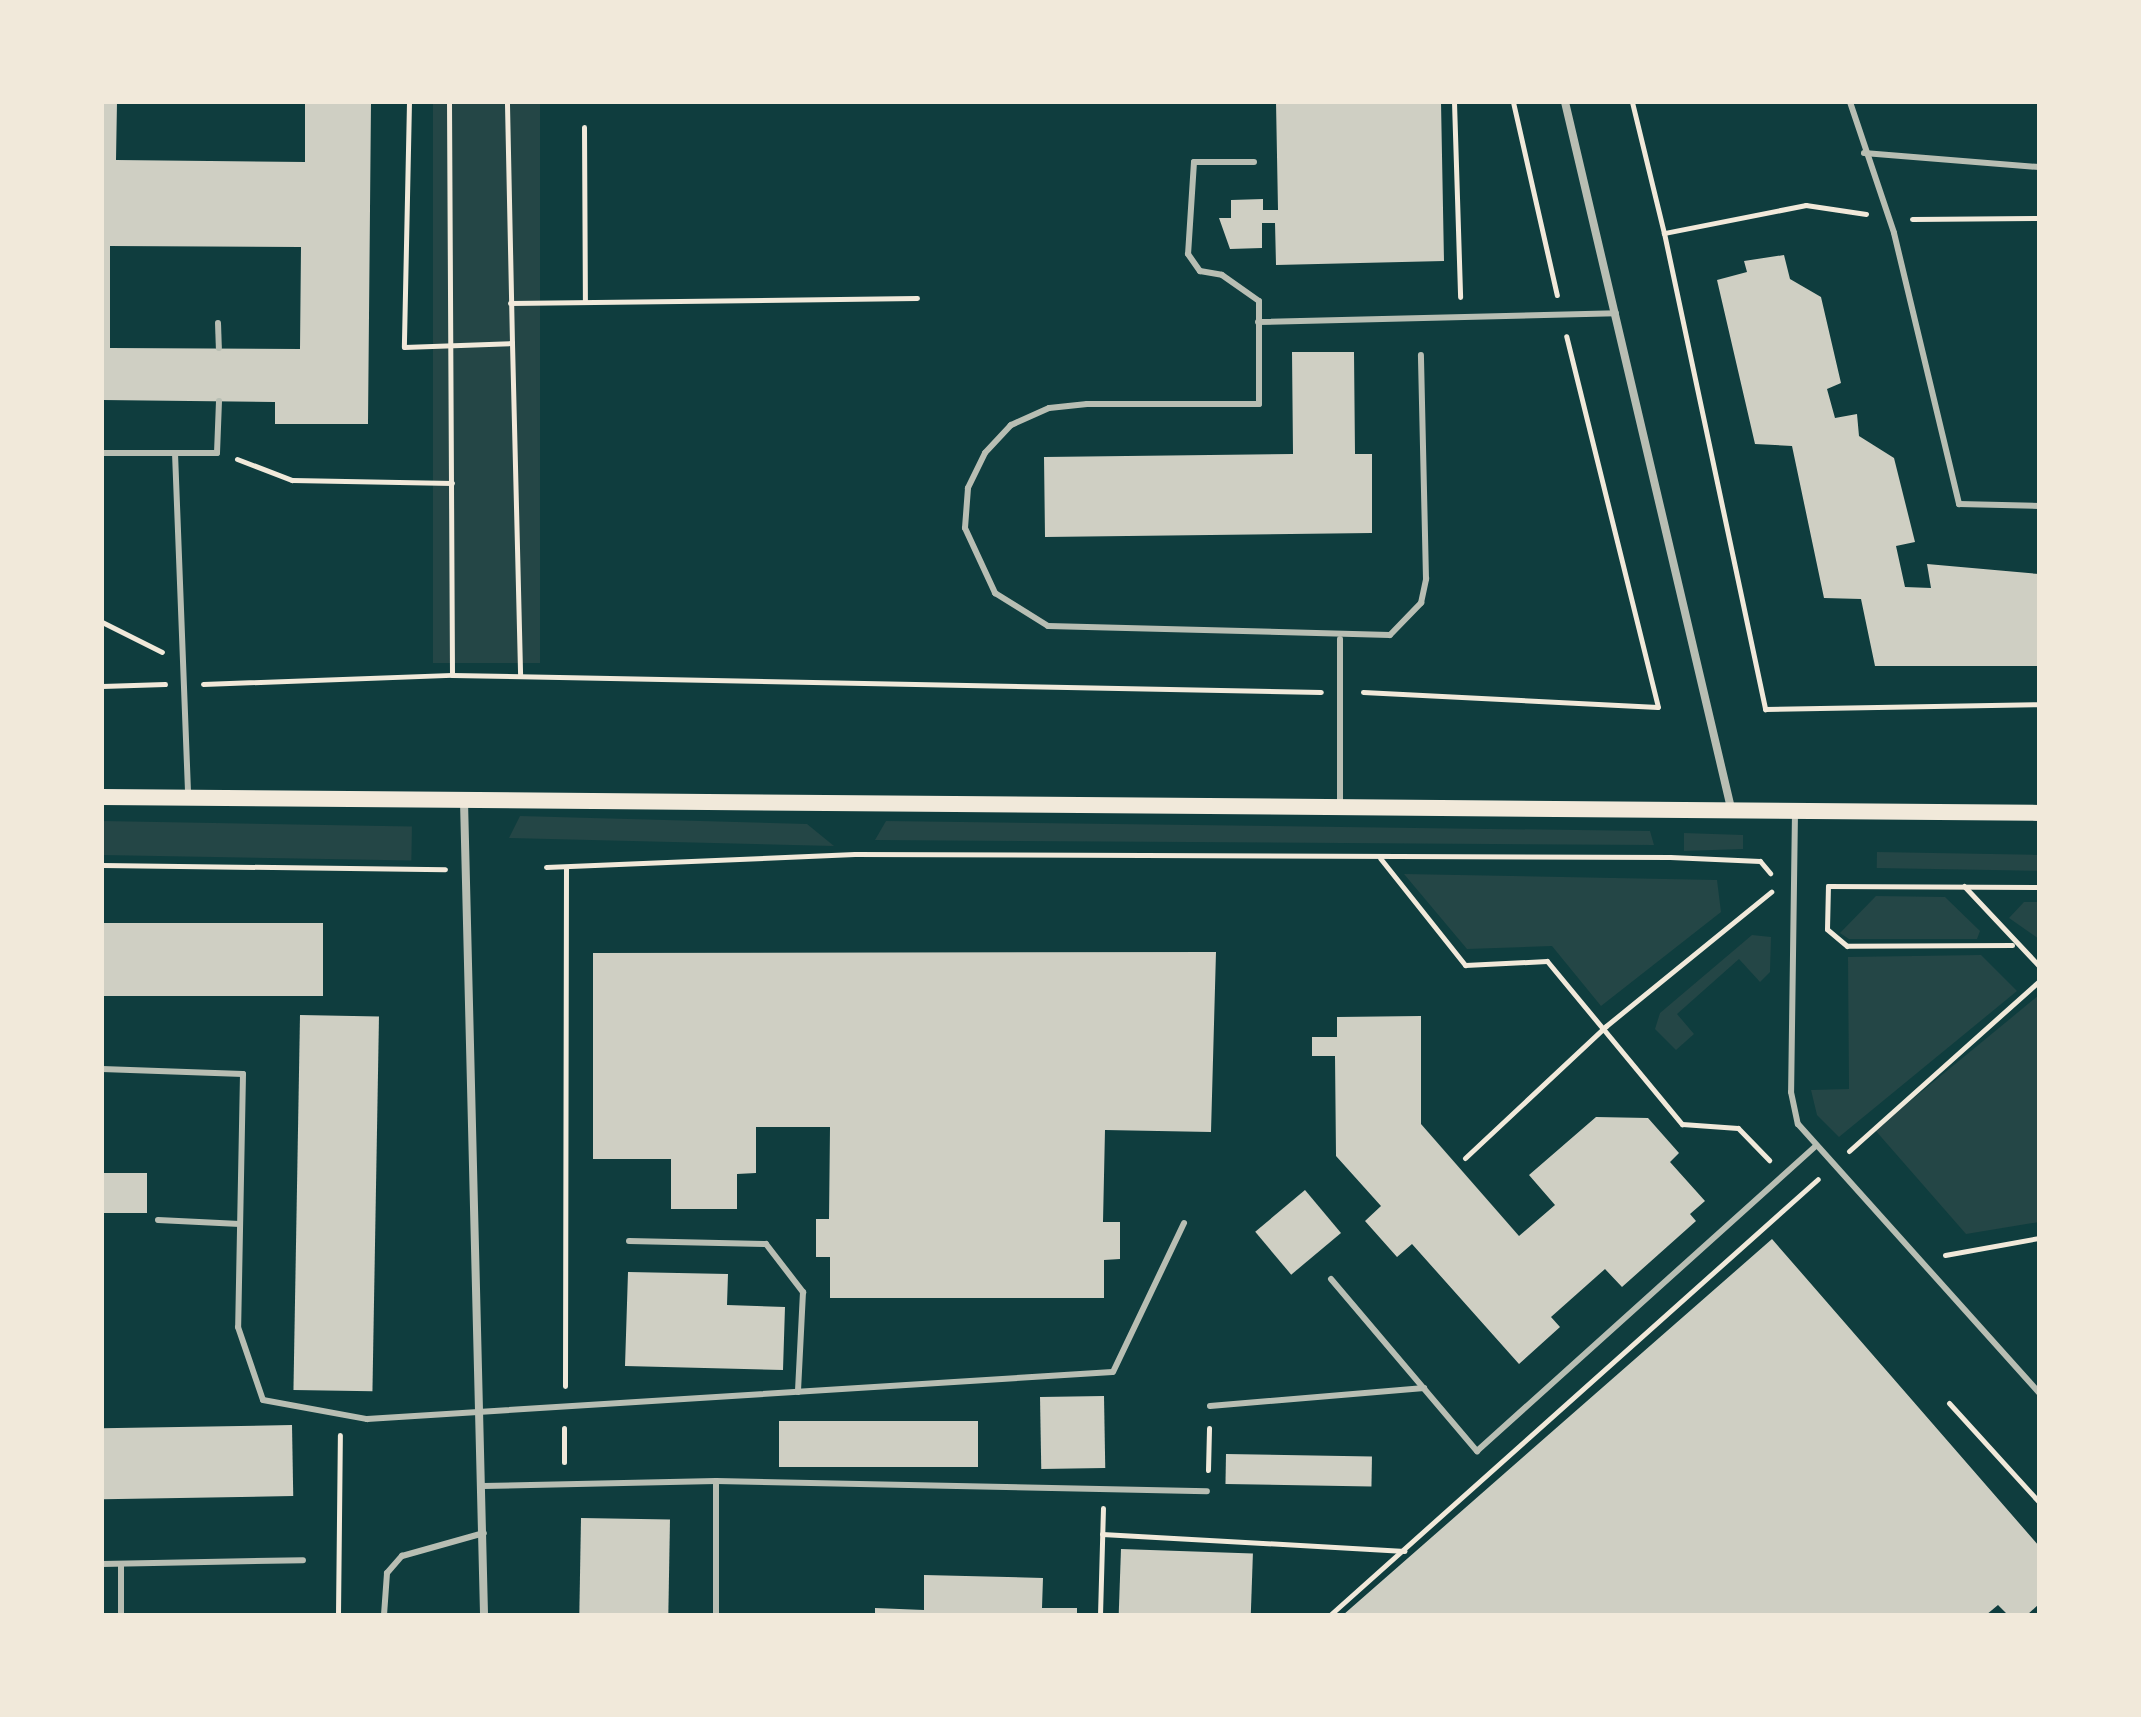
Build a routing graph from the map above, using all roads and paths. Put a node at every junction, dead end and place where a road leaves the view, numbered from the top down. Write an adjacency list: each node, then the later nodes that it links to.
1 (409, 102): 25 (path)
2 (449, 102): 25 (path)
3 (507, 102): 18 (path)
4 (1454, 102): 21 (path)
5 (1513, 102): 20 (path)
6 (1565, 102): 19 (street)
7 (1632, 102): 15 (path)
8 (1850, 102): 10 (lane)
9 (584, 127): 17 (path)
10 (1864, 153): 12 (lane); 13 (lane)
11 (1254, 162): 22 (lane)
12 (2039, 167)
13 (1886, 216): 14 (path); 15 (path); 33 (lane)
14 (2039, 218)
15 (1664, 233): 42 (path)
16 (917, 298): 17 (path)
17 (585, 302): 18 (path)
18 (510, 303): 24 (path)
19 (1616, 313): 20 (lane); 47 (street)
20 (1561, 315): 21 (lane); 41 (path)
21 (1461, 317): 22 (lane)
22 (1258, 322): 35 (lane)
23 (218, 323): 26 (lane)
24 (512, 343): 25 (path); 38 (path)
25 (451, 345): 32 (path)
26 (219, 348)
27 (1421, 355): 35 (lane)
28 (219, 401): 31 (lane)
29 (102, 453): 30 (lane)
30 (175, 453): 31 (lane); 36 (lane)
31 (217, 453): 32 (path)
32 (452, 483): 37 (path)
33 (2039, 506)
34 (102, 622): 36 (path)
35 (1340, 639): 41 (lane)
36 (185, 663): 39 (lane)
37 (452, 675): 38 (path); 39 (path)
38 (520, 676): 41 (path)
39 (186, 684): 40 (path); 43 (lane)
40 (102, 686)
41 (1340, 692): 46 (lane)
42 (2039, 704)
43 (188, 796): 44 (main road); 45 (main road)
44 (464, 796): 46 (main road); 54 (street)
45 (102, 797)
46 (1340, 807): 47 (main road)
47 (1731, 808): 48 (main road)
48 (1795, 809): 49 (main road); 62 (lane)
49 (2039, 813)
50 (1379, 858): 53 (path); 60 (path); 60 (path)
51 (102, 865): 54 (path)
52 (546, 867): 53 (path)
53 (566, 867): 79 (path)
54 (465, 869): 80 (street)
55 (1964, 886): 56 (path); 57 (path); 57 (path)
56 (2039, 887)
57 (2012, 945): 58 (path)
58 (2039, 966)
59 (2039, 981): 64 (path)
60 (1606, 1026): 63 (path); 65 (path)
61 (102, 1069): 69 (lane)
62 (1816, 1146): 64 (lane); 65 (lane)
63 (1465, 1158)
64 (1832, 1166): 66 (path); 72 (lane)
65 (1783, 1174): 66 (path); 74 (lane)
66 (1801, 1195): 90 (path)
67 (158, 1220): 69 (lane)
68 (1184, 1223): 75 (lane)
69 (240, 1224): 81 (lane)
70 (2039, 1238): 72 (path)
71 (629, 1241): 75 (lane)
72 (1918, 1259): 76 (lane)
73 (1331, 1279): 74 (lane)
74 (1424, 1388): 78 (lane)
75 (798, 1392): 79 (lane)
76 (2039, 1393)
77 (1949, 1403): 87 (path)
78 (1210, 1406): 86 (path)
79 (565, 1408): 80 (lane); 83 (path)
80 (481, 1413): 81 (lane); 84 (street)
81 (340, 1414): 95 (path)
82 (716, 1481): 83 (lane); 85 (lane); 98 (lane)
83 (564, 1484): 84 (lane)
84 (483, 1486): 88 (street)
85 (1103, 1486): 86 (lane); 89 (path)
86 (1207, 1491)
87 (2039, 1502)
88 (484, 1533): 96 (lane); 97 (street)
89 (1102, 1534): 90 (path); 99 (path)
90 (1406, 1551): 100 (path)
91 (303, 1560): 93 (lane)
92 (102, 1564): 93 (lane)
93 (121, 1564): 94 (lane)
94 (121, 1615)
95 (338, 1615)
96 (384, 1615)
97 (484, 1615)
98 (716, 1615)
99 (1100, 1615)
100 (1330, 1615)

